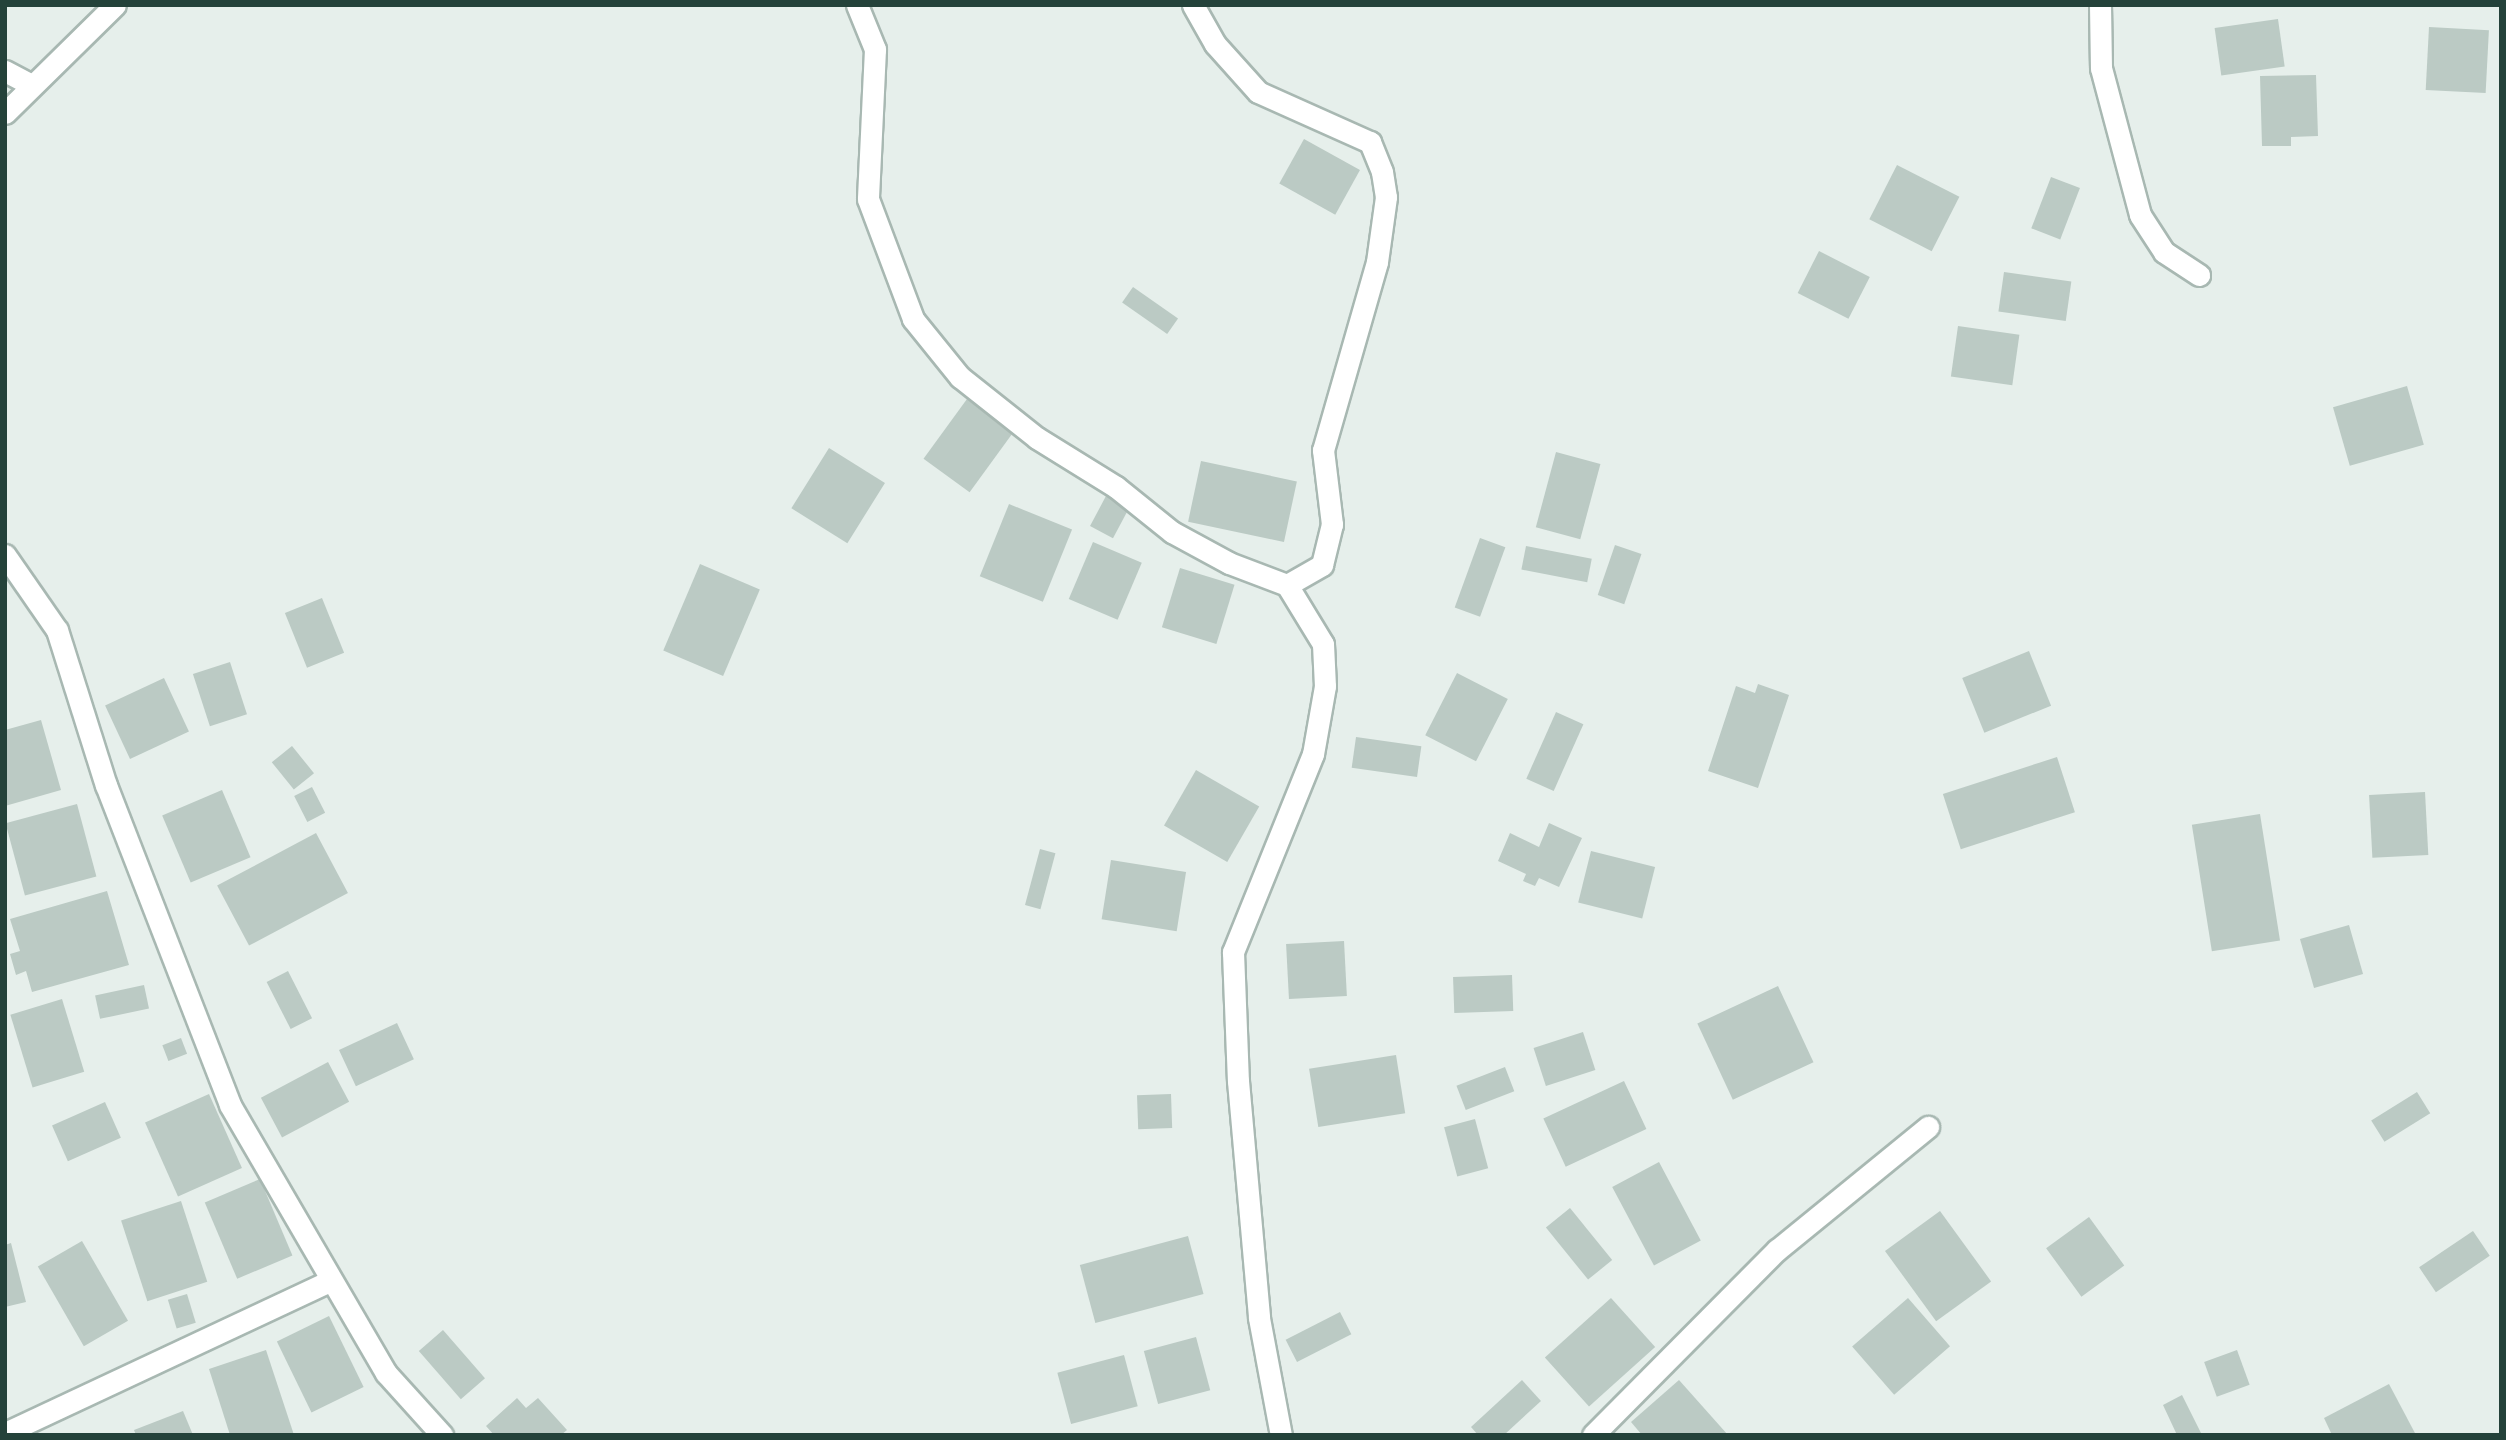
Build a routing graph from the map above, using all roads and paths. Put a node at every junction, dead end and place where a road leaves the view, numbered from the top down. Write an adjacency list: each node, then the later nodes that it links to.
1 (115, 5): 6 (street)
2 (857, 5): 10 (street)
3 (1193, 5): 10 (street)
4 (2100, 5): 8 (street)
5 (5, 71): 6 (street)
6 (31, 85): 7 (street)
7 (5, 113)
8 (2199, 275)
9 (5, 555): 12 (street)
10 (1287, 585): 15 (street)
11 (1928, 1127): 16 (street)
12 (329, 1281): 13 (street); 14 (street)
13 (5, 1433)
14 (442, 1435)
15 (1281, 1435)
16 (1592, 1435)

